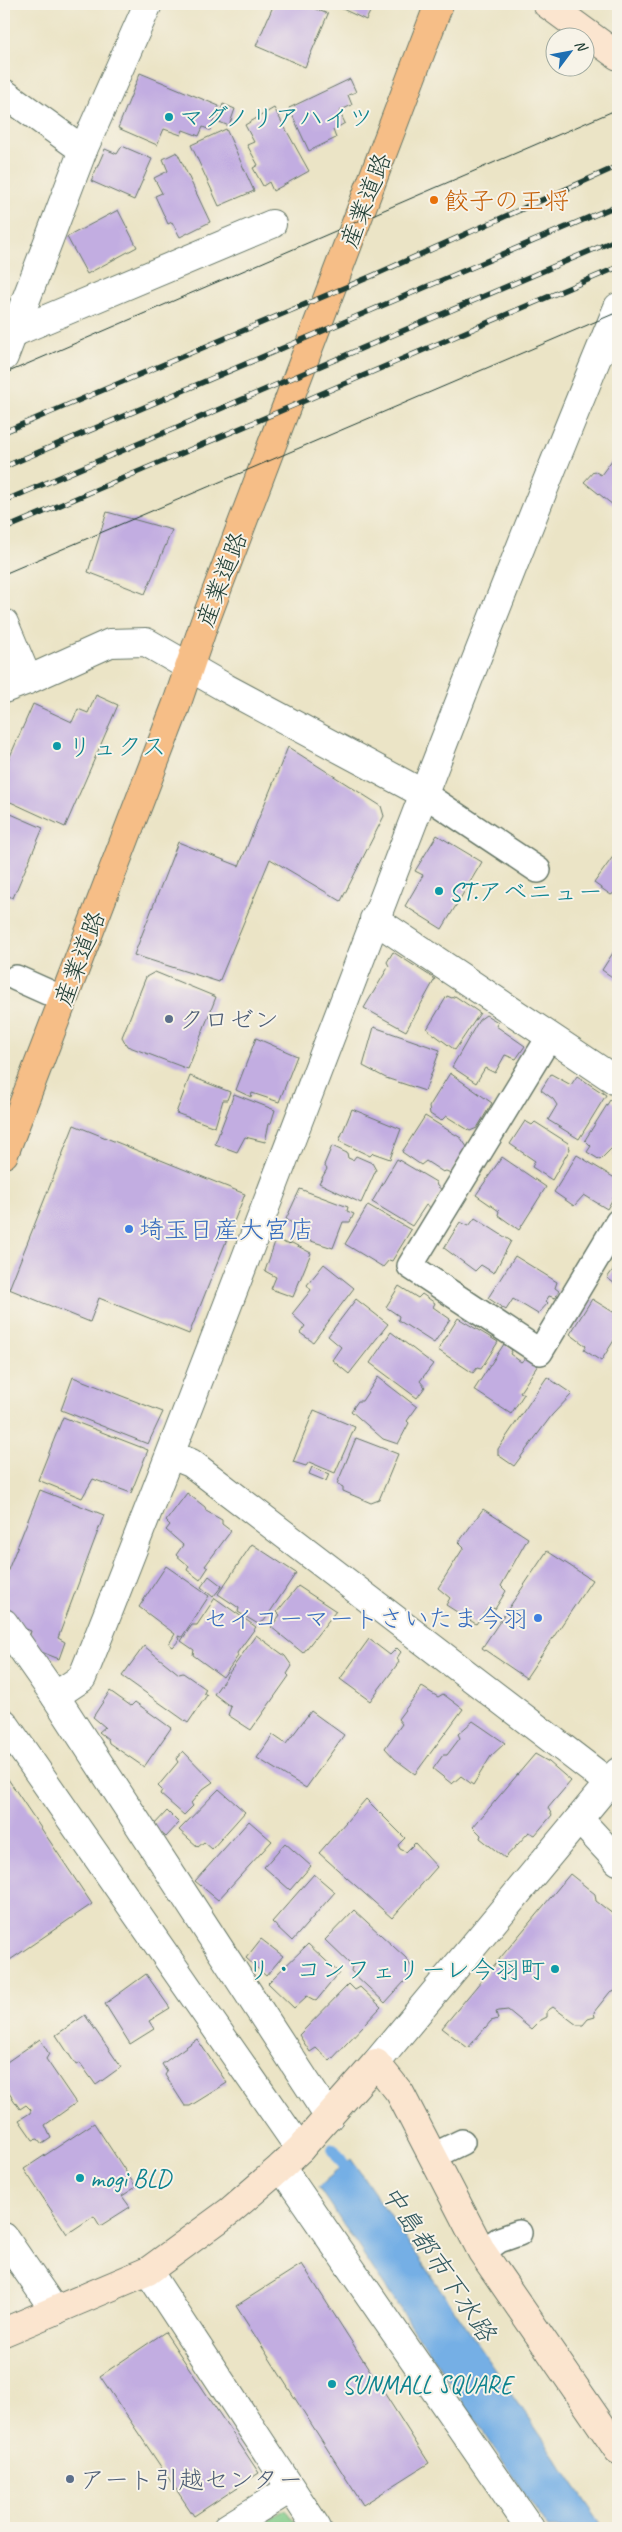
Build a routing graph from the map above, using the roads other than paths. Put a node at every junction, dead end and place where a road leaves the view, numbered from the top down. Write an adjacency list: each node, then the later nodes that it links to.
1 (148, 4): 6 (street)
2 (439, 4): 12 (main road, 産業道路)
3 (547, 4): 4 (street)
4 (618, 56)
5 (4, 92): 6 (street)
6 (83, 150): 9 (street)
7 (272, 224): 9 (street)
8 (618, 307): 10 (street)
9 (8, 345)
10 (612, 355): 14 (street)
11 (4, 624): 13 (street)
12 (189, 667): 13 (street); 14 (street); 18 (main road, 産業道路)
13 (16, 684)
14 (424, 794): 15 (lane); 16 (street)
15 (538, 870)
16 (374, 919): 19 (street); 23 (street)
17 (16, 978): 18 (lane)
18 (63, 999): 21 (main road, 産業道路)
19 (550, 1036): 20 (street); 22 (lane)
20 (618, 1082)
21 (4, 1154)
22 (618, 1222)
23 (171, 1455): 25 (street); 27 (street)
24 (4, 1623): 25 (street)
25 (55, 1696): 31 (street)
26 (4, 1723): 34 (street)
27 (614, 1778): 28 (street)
28 (579, 1819): 29 (street); 30 (street)
29 (618, 1861)
30 (376, 2063): 31 (street); 33 (street)
31 (328, 2117): 34 (street)
32 (462, 2142): 33 (lane)
33 (433, 2156): 37 (street)
34 (290, 2158): 38 (street); 45 (street)
35 (519, 2233): 37 (lane)
36 (4, 2237): 39 (street)
37 (482, 2252): 41 (street)
38 (148, 2271): 39 (street); 42 (street)
39 (56, 2311): 40 (street)
40 (4, 2332)
41 (618, 2450)
42 (290, 2489): 43 (street); 44 (street)
43 (227, 2528)
44 (317, 2528)
45 (530, 2528)

